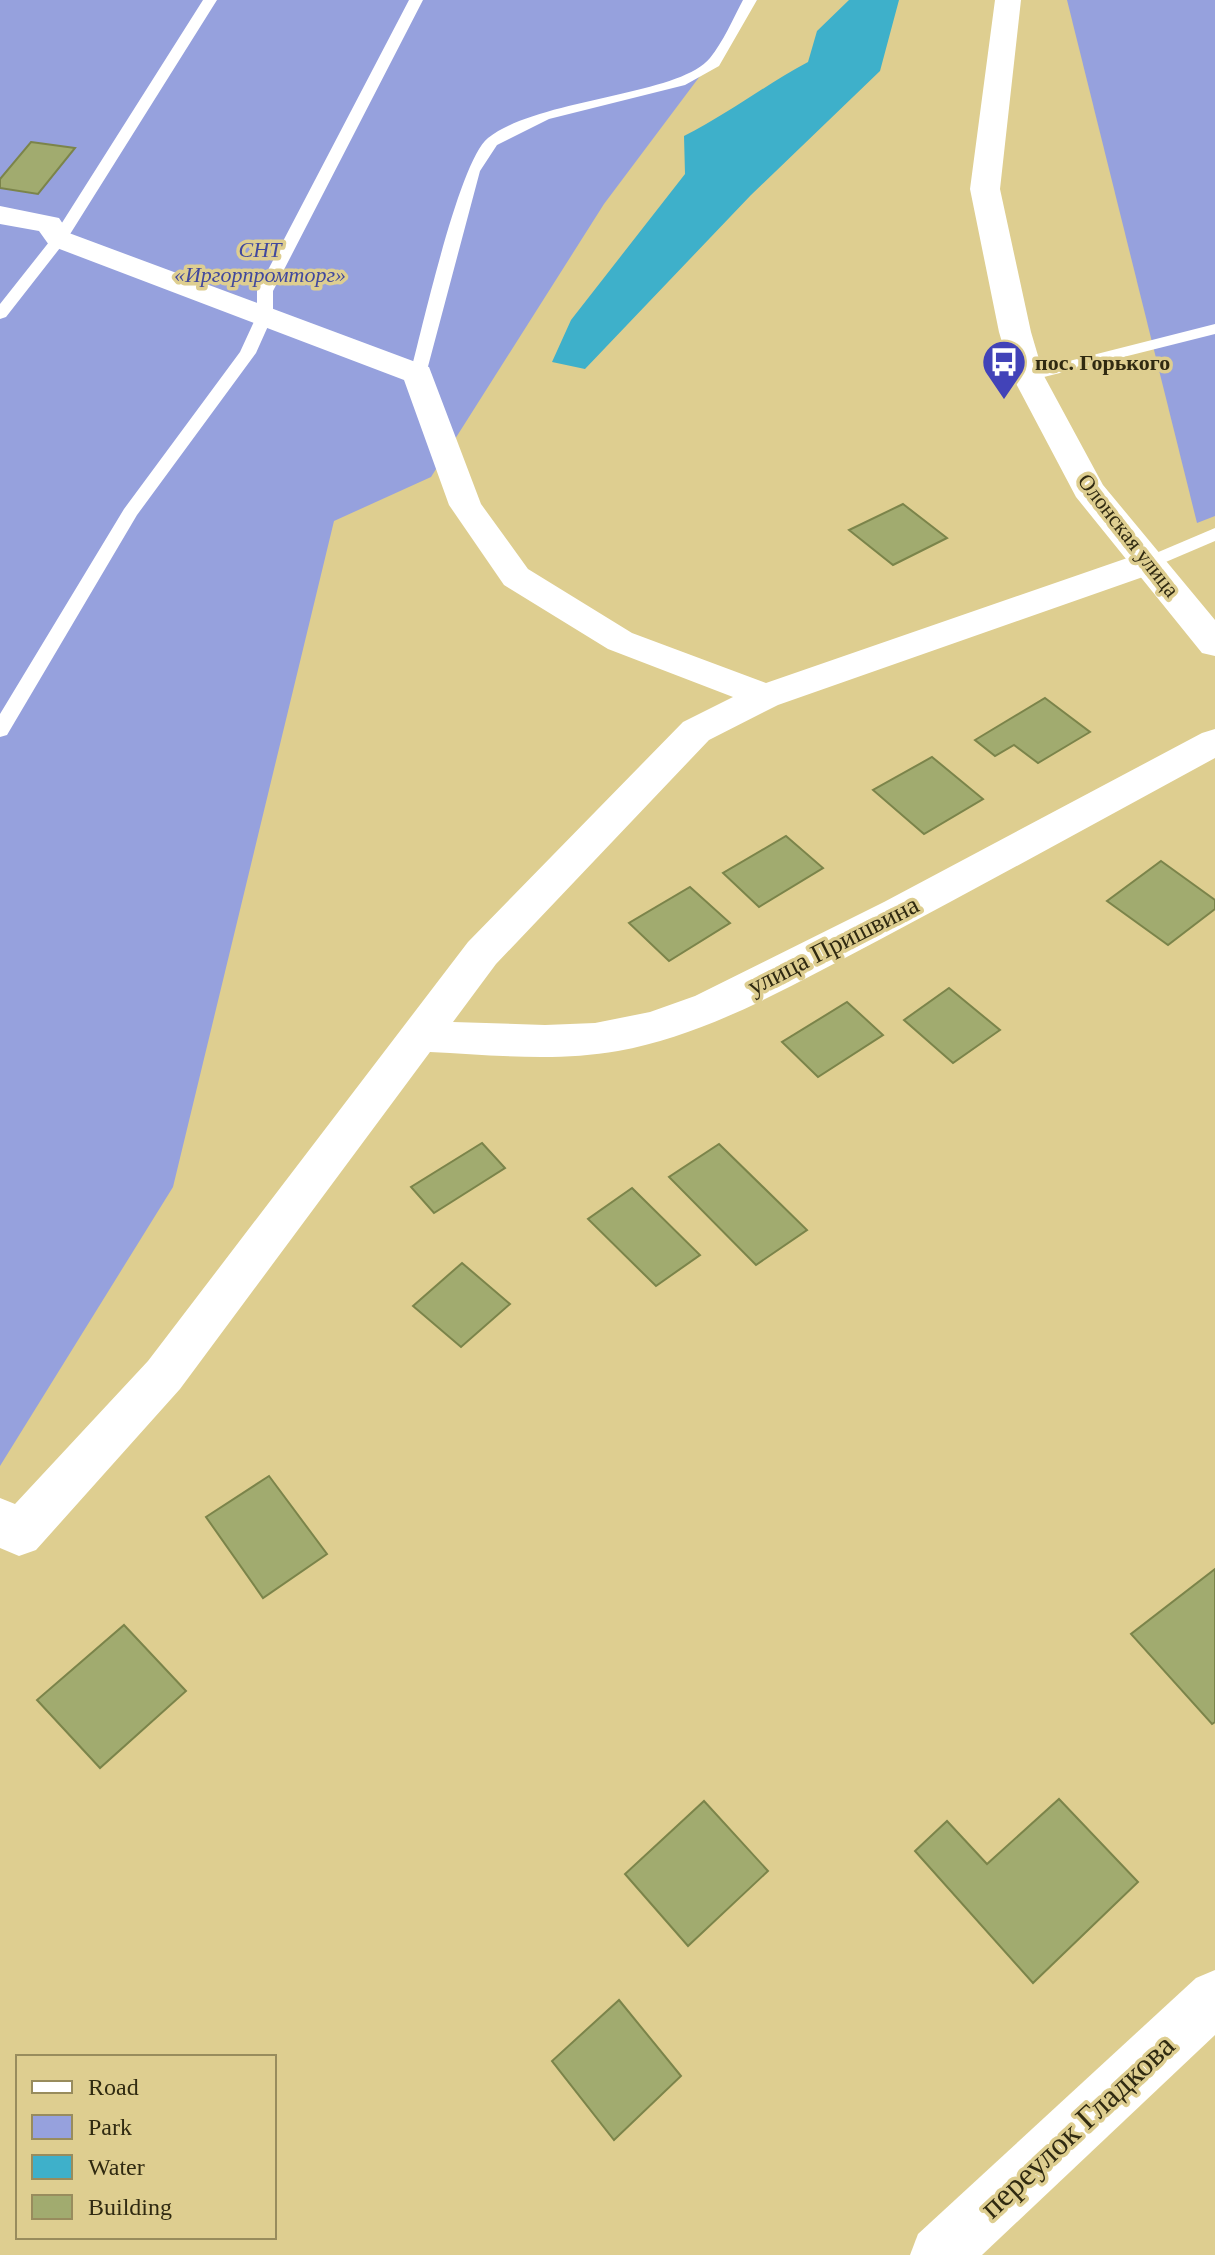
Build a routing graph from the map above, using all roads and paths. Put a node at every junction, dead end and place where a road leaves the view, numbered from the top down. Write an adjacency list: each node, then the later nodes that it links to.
1 (210, 0): 6 (lane)
2 (416, 0): 8 (lane)
3 (750, 0): 10 (lane)
4 (1008, 0): 11 (street, Олонская улица)
5 (0, 215): 6 (street)
6 (59, 239): 7 (lane); 8 (street)
7 (0, 314)
8 (265, 315): 10 (street); 16 (lane)
9 (1215, 329): 11 (lane)
10 (418, 374): 15 (street)
11 (1028, 376): 13 (street, Олонская улица)
12 (1215, 534): 13 (lane)
13 (1148, 563): 14 (street, Олонская улица); 15 (street)
14 (1215, 644)
15 (765, 696): 18 (street)
16 (0, 730)
17 (1215, 742): 18 (street, улица Пришвина)
18 (420, 1036): 19 (street)
19 (6, 1537)
20 (1215, 1997): 21 (street, переулок Гладкова)
21 (939, 2255)

